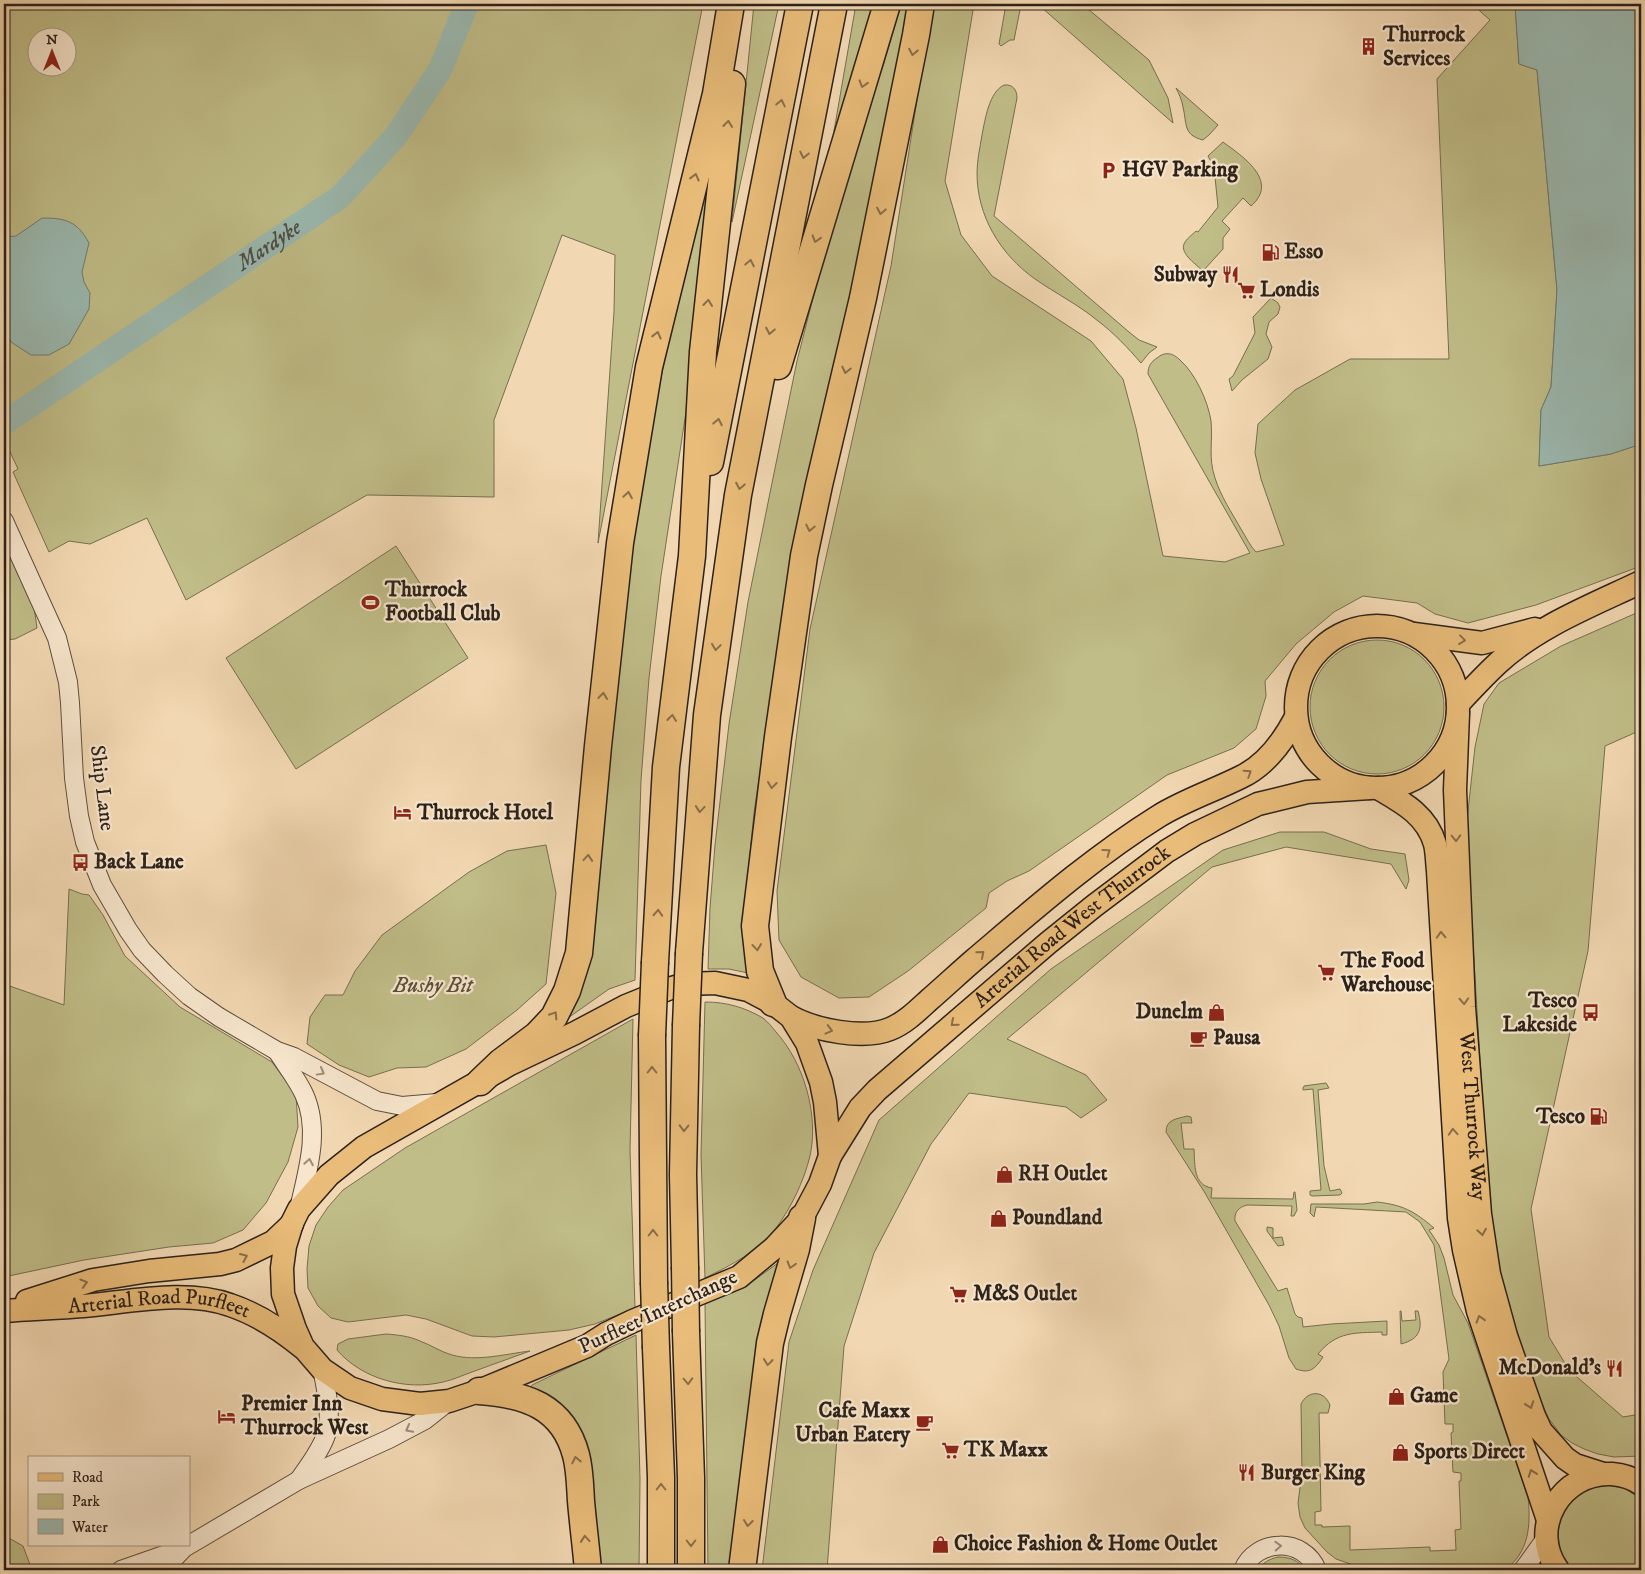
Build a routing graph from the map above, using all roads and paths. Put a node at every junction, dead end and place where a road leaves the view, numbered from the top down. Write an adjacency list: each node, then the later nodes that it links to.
1 (731, 4): 20 (highway, one-way to 1)
2 (740, 4): 9 (highway, one-way to 2)
3 (800, 4): 9 (highway, one-way to 3)
4 (834, 4): 7 (highway, one-way to 7)
5 (887, 4): 7 (highway, one-way to 7)
6 (921, 4): 18 (highway, one-way to 18)
7 (749, 438): 42 (highway, one-way to 42, bridge)
8 (4, 520): 19 (street, Ship Lane)
9 (692, 556): 41 (highway, one-way to 9, bridge)
10 (1641, 582): 11 (main road)
11 (1553, 625): 12 (main road, one-way to 11); 13 (main road)
12 (1414, 634): 13 (main road); 14 (main road)
13 (1458, 709): 15 (main road); 30 (main road, West Thurrock Way, one-way to 30)
14 (1296, 717): 15 (main road); 18 (main road, Arterial Road West Thurrock, one-way to 14)
15 (1374, 788): 16 (main road, Arterial Road West Thurrock); 17 (main road, West Thurrock Way)
16 (1215, 825): 17 (main road); 22 (main road, Arterial Road West Thurrock, one-way to 22)
17 (1438, 871): 33 (main road, West Thurrock Way, one-way to 17)
18 (782, 1010): 20 (main road, Purfleet Interchange); 22 (main road, Purfleet Interchange)
19 (277, 1051): 21 (street, Ship Lane, one-way to 21); 23 (street, Ship Lane, one-way to 19)
20 (480, 1082): 21 (main road, Purfleet Interchange)
21 (443, 1103): 23 (main road, Purfleet Interchange)
22 (830, 1156): 24 (main road, Purfleet Interchange)
23 (296, 1216): 25 (main road, Arterial Road Purfleet, one-way to 23); 26 (main road, Purfleet Interchange)
24 (802, 1218): 28 (main road, Purfleet Interchange); 43 (highway, one-way to 43)
25 (4, 1309): 26 (main road, Arterial Road Purfleet)
26 (303, 1347): 27 (main road, Purfleet Interchange)
27 (322, 1369): 29 (main road, Purfleet Interchange); 31 (street)
28 (479, 1391): 29 (main road, Purfleet Interchange); 40 (highway, one-way to 28)
29 (449, 1401): 31 (street, one-way to 31)
30 (1603, 1474): 32 (main road, West Thurrock Way); 33 (main road)
31 (299, 1480): 34 (street)
32 (1641, 1484)
33 (1547, 1529): 45 (street); 46 (main road, West Thurrock Way)
34 (190, 1544)
35 (187, 1546): 36 (street)
36 (184, 1548): 38 (street); 39 (street)
37 (1319, 1569): 44 (street, one-way to 37)
38 (121, 1570)
39 (163, 1570)
40 (588, 1570)
41 (661, 1570)
42 (691, 1570)
43 (742, 1570)
44 (1243, 1570)
45 (1523, 1570)
46 (1558, 1570)

